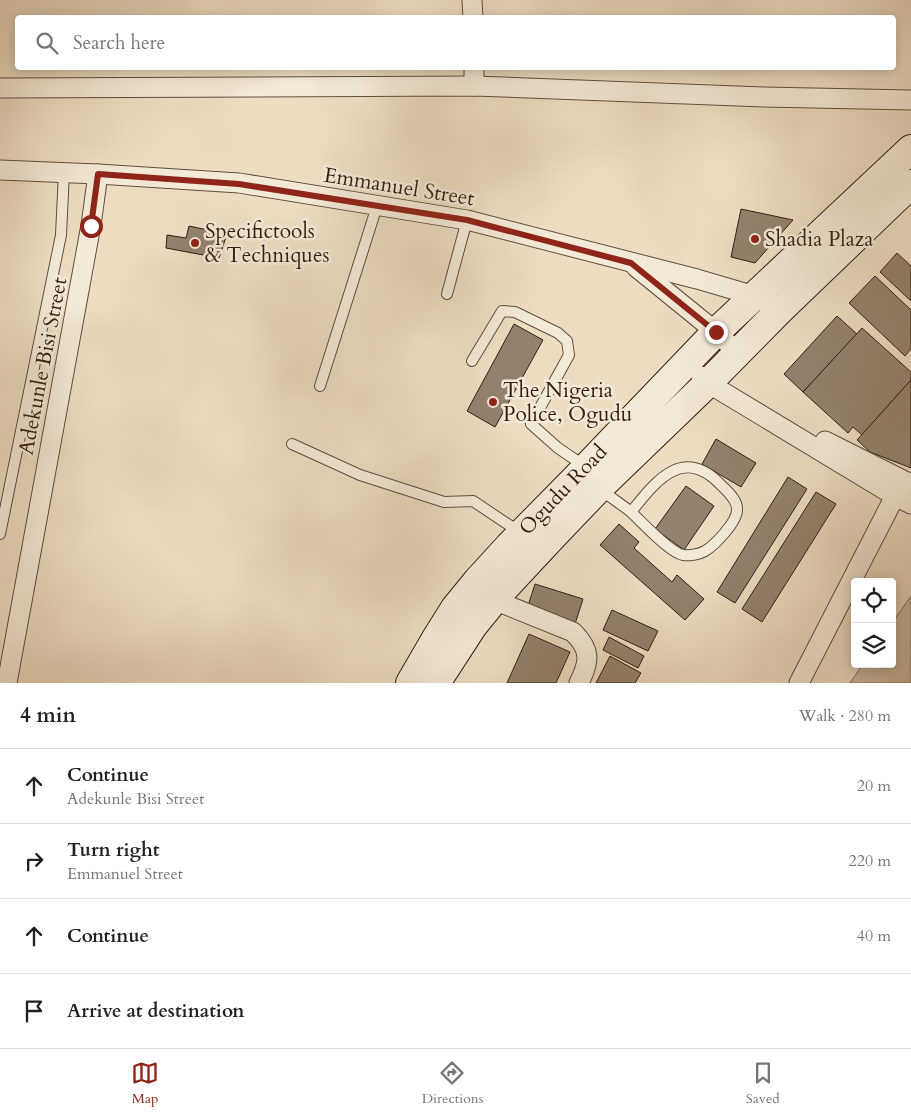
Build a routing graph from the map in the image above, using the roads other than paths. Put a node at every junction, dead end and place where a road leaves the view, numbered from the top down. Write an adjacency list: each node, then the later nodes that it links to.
1 (472, 0): 2 (street)
2 (473, 15)
3 (474, 77): 4 (street); 5 (street)
4 (0, 88)
5 (911, 100)
6 (911, 149): 15 (main road, Ogudu Road)
7 (0, 170): 8 (street, Emmanuel Street)
8 (64, 172): 9 (street, Emmanuel Street); 29 (lane)
9 (98, 174): 11 (street, Emmanuel Street); 31 (street, Adekunle Bisi Street)
10 (911, 184): 16 (main road, Ogudu Road)
11 (377, 206): 12 (street, Emmanuel Street); 22 (lane)
12 (467, 220): 13 (street, Emmanuel Street); 14 (lane)
13 (631, 263): 15 (street, Emmanuel Street); 17 (street)
14 (447, 294)
15 (755, 296): 16 (street, Emmanuel Street); 17 (main road, Ogudu Road)
16 (779, 311): 18 (main road, Ogudu Road)
17 (716, 332): 18 (street); 19 (main road, Ogudu Road)
18 (738, 353): 21 (main road, Ogudu Road)
19 (691, 358): 21 (street); 24 (main road, Ogudu Road)
20 (472, 360): 24 (lane)
21 (712, 378): 24 (main road, Ogudu Road); 25 (street); 26 (street)
22 (320, 386)
23 (292, 444): 28 (lane)
24 (593, 478): 27 (lane); 28 (main road, Ogudu Road); 30 (main road, Ogudu Road)
25 (911, 484)
26 (903, 500): 35 (street)
27 (630, 512): 27 (lane)
28 (522, 533): 32 (main road, Ogudu Road)
29 (0, 534)
30 (494, 600): 33 (main road, Ogudu Road); 34 (street)
31 (7, 683)
32 (410, 683)
33 (436, 683)
34 (579, 683)
35 (799, 683)

